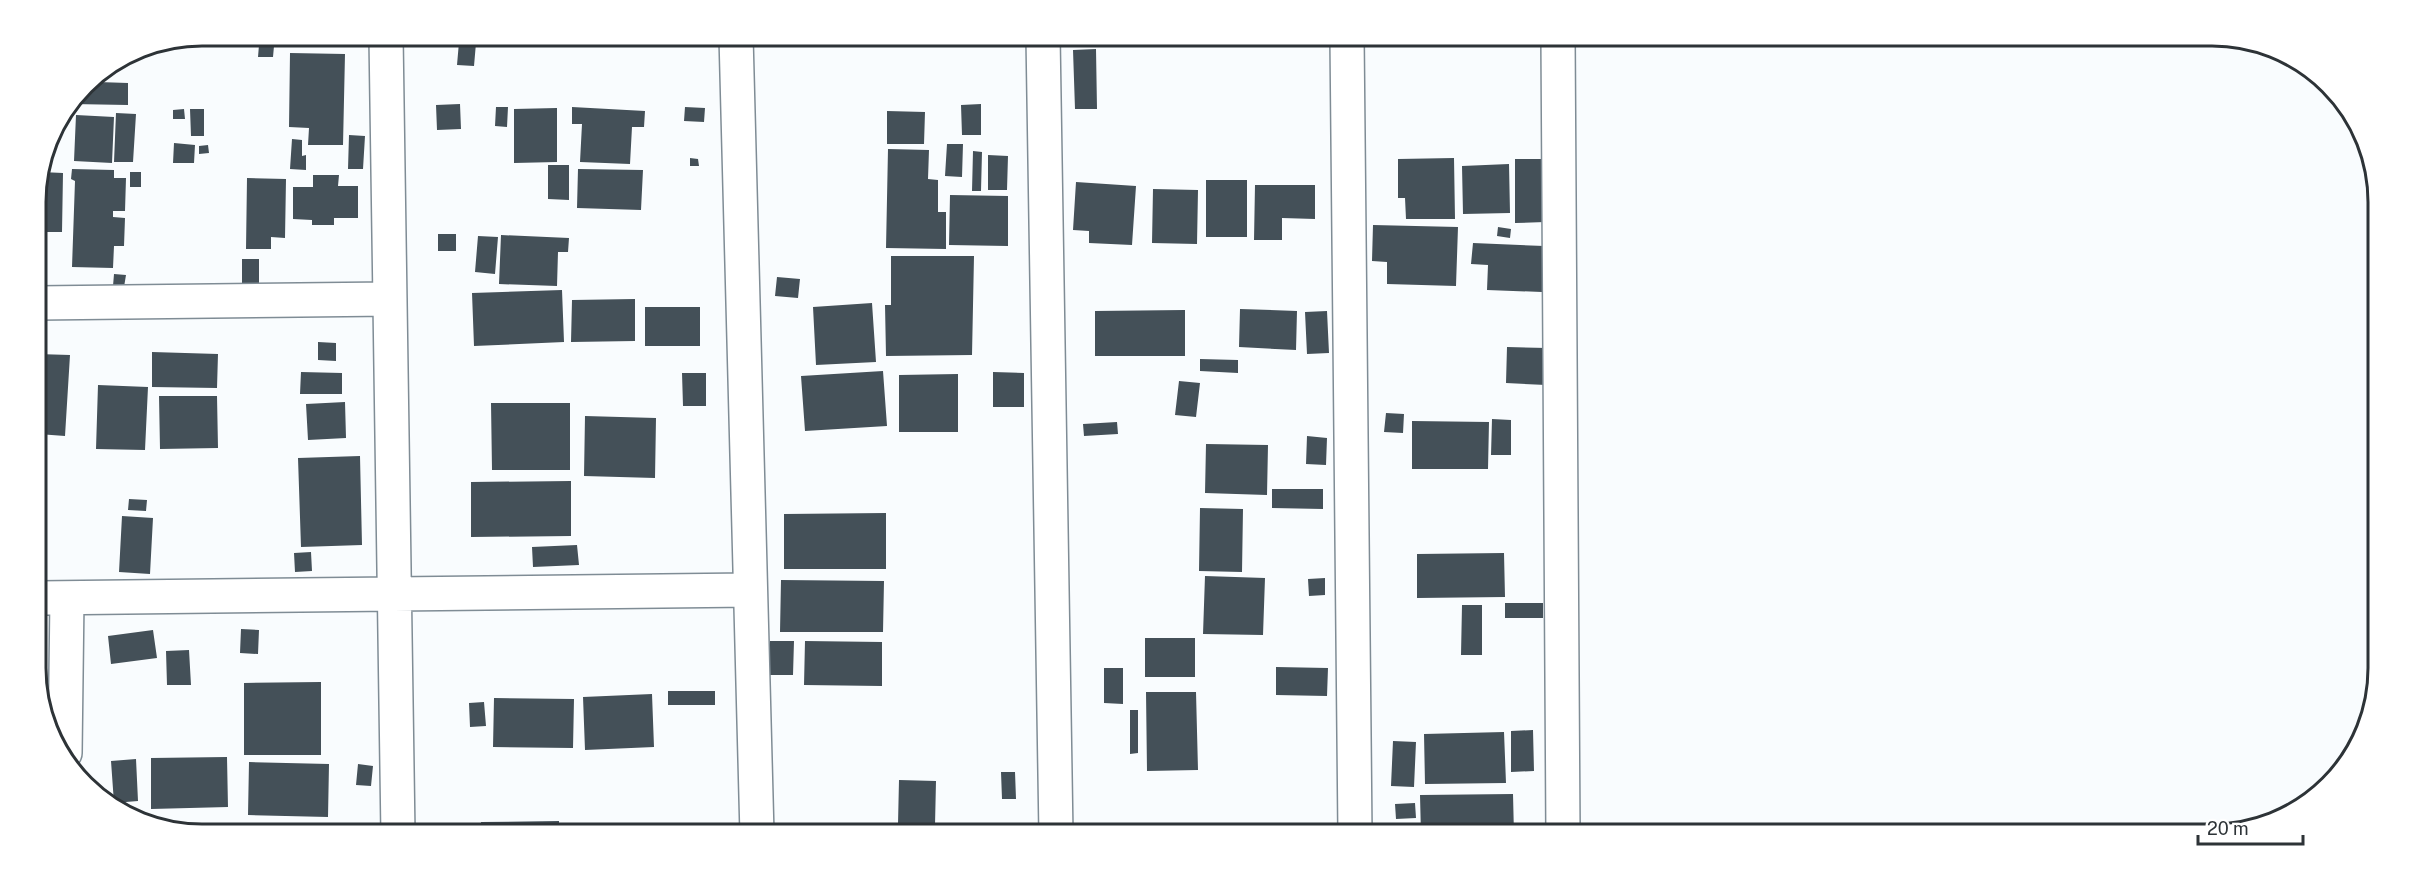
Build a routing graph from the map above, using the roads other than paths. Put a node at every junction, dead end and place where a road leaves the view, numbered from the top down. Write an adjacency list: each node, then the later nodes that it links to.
1 (386, 47): 6 (street)
2 (736, 47): 8 (street)
3 (1043, 47): 14 (street)
4 (1347, 47): 15 (street)
5 (1558, 47): 16 (street)
6 (390, 299): 7 (street); 9 (street)
7 (47, 303)
8 (750, 590): 9 (street); 13 (street)
9 (394, 594): 10 (street); 12 (street)
10 (53, 598): 11 (street)
11 (63, 738)
12 (398, 824)
13 (757, 824)
14 (1056, 824)
15 (1355, 824)
16 (1563, 824)

